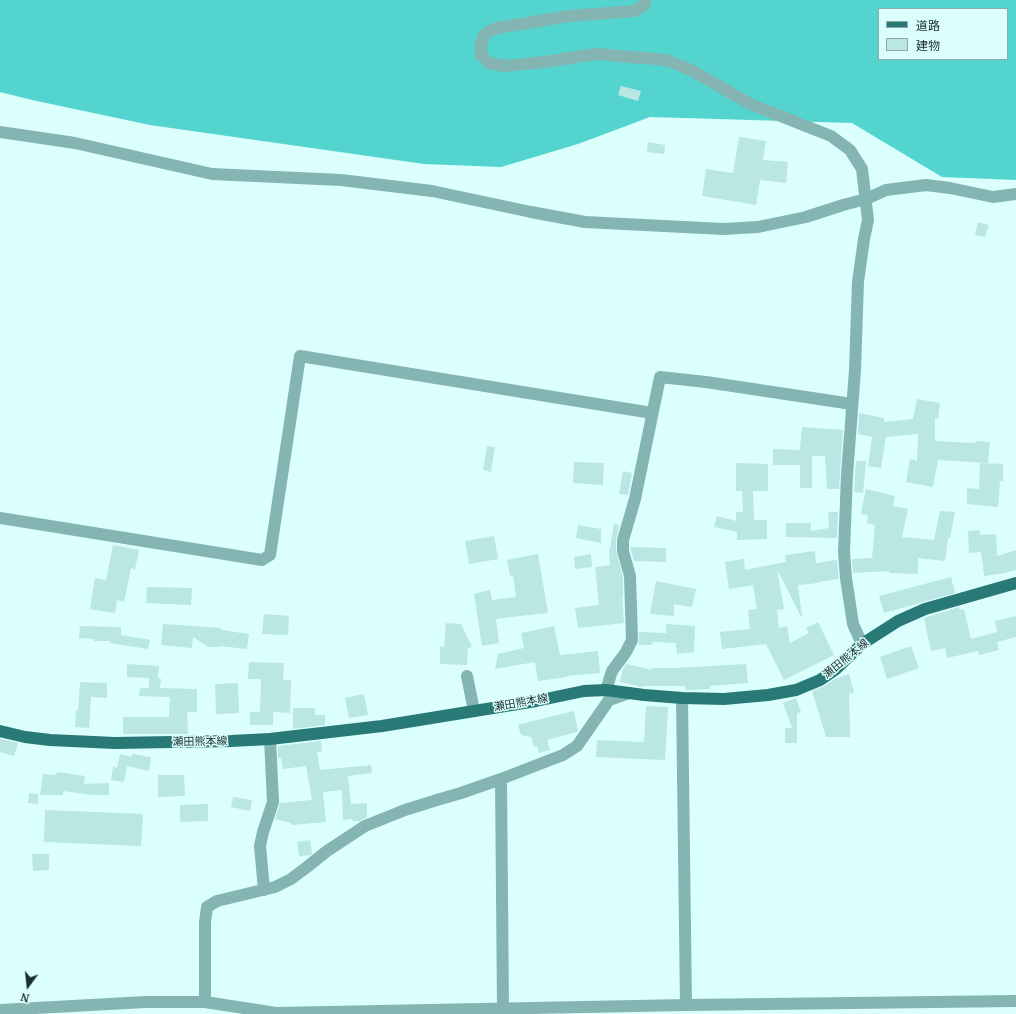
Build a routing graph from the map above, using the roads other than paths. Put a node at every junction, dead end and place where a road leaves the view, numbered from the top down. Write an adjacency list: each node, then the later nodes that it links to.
1 (646, 0): 4 (street)
2 (0, 132): 4 (street)
3 (1016, 194): 4 (street)
4 (866, 199): 5 (street)
5 (852, 404): 6 (street); 9 (street)
6 (652, 413): 7 (street); 11 (street)
7 (0, 518)
8 (1016, 583): 9 (main road, 瀬田熊本線)
9 (862, 644): 13 (main road, 瀬田熊本線)
10 (467, 676): 14 (street)
11 (606, 690): 12 (main road, 瀬田熊本線); 14 (main road, 瀬田熊本線)
12 (629, 693): 13 (main road, 瀬田熊本線); 17 (street)
13 (682, 698): 21 (street)
14 (474, 711): 16 (main road, 瀬田熊本線)
15 (0, 731): 16 (main road, 瀬田熊本線)
16 (270, 739): 18 (street)
17 (501, 779): 18 (street); 22 (street)
18 (264, 890): 19 (street)
19 (205, 1002): 22 (street); 23 (street)
20 (1016, 1002): 21 (street)
21 (686, 1005): 22 (street)
22 (504, 1009)
23 (0, 1010)

